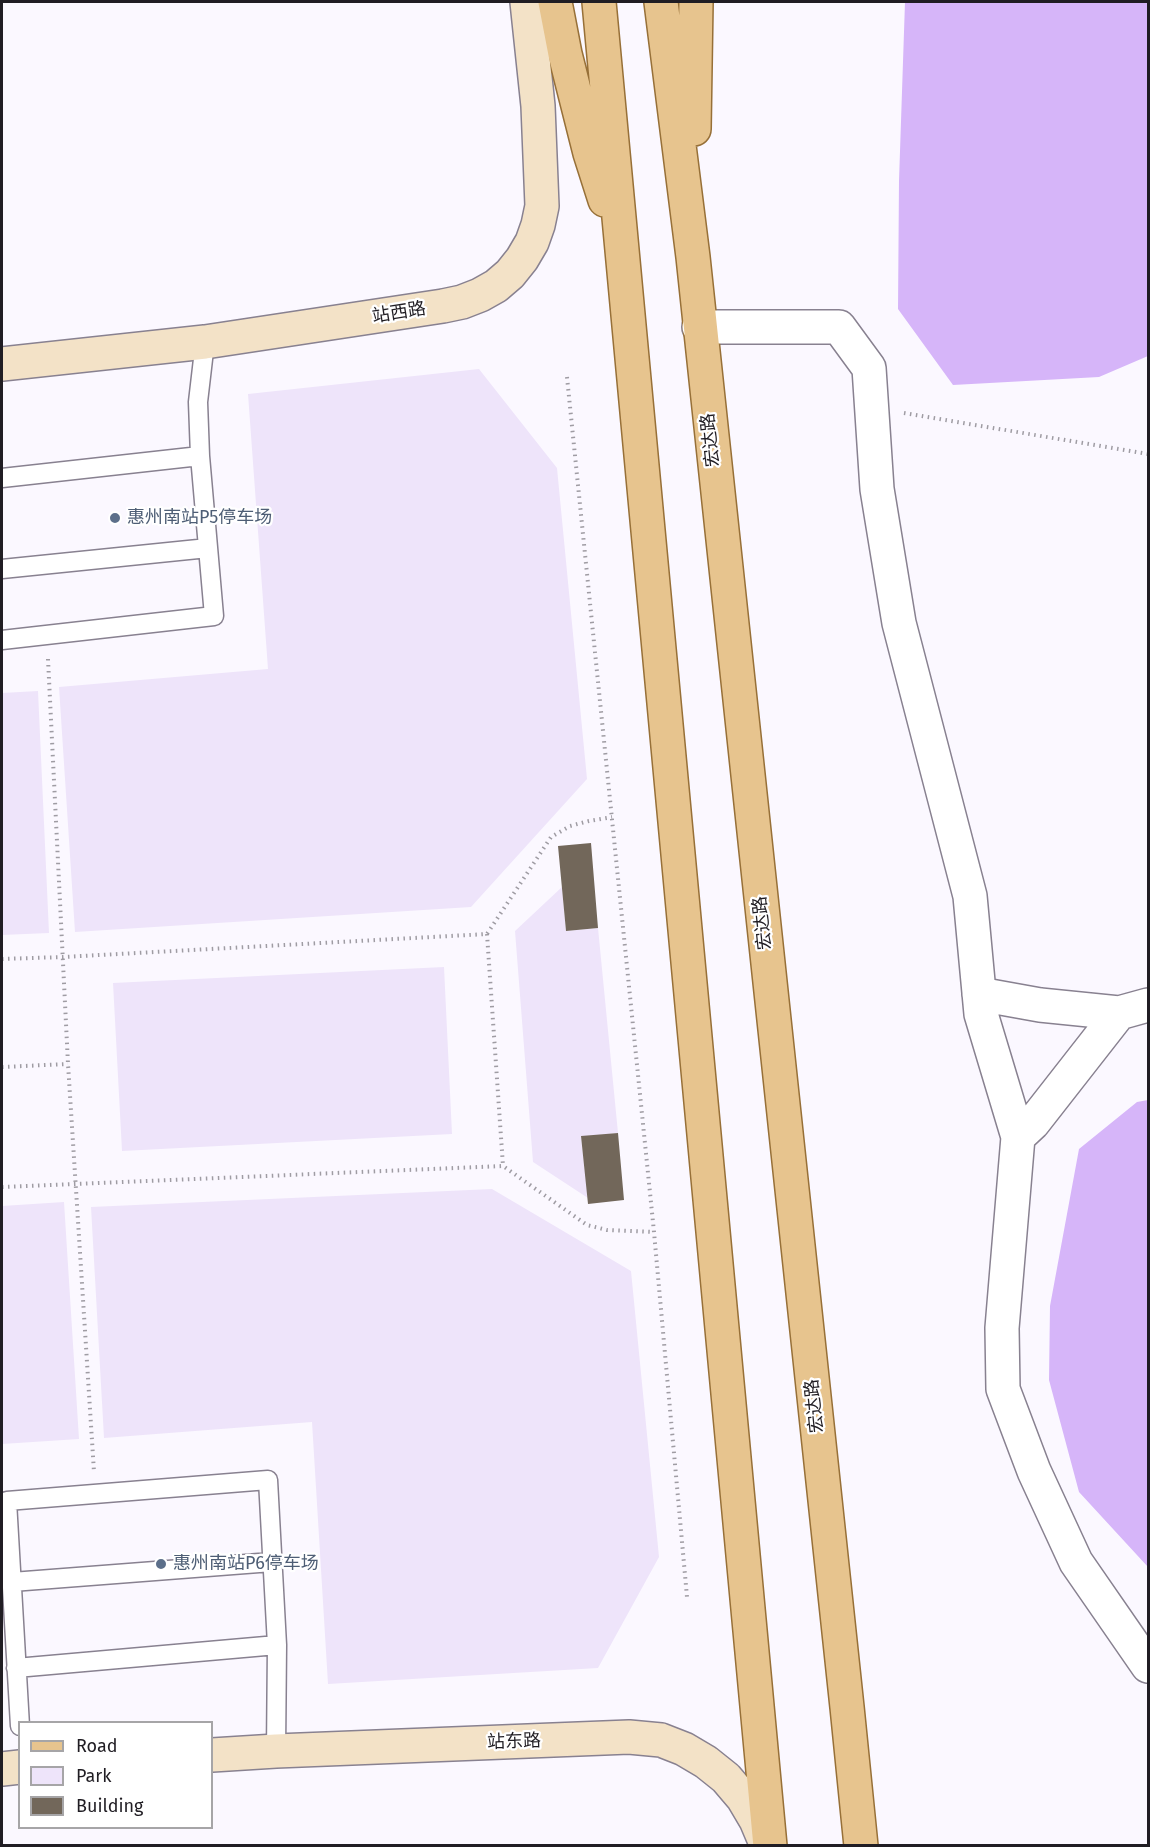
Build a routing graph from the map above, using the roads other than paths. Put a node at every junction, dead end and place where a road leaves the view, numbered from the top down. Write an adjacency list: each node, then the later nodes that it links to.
1 (527, 2): 9 (street, 站西路)
2 (555, 2): 7 (main road)
3 (599, 2): 7 (main road)
4 (661, 2): 6 (main road, 宏达路)
5 (696, 2): 6 (main road)
6 (693, 257): 8 (main road, 宏达路)
7 (625, 263): 29 (main road)
8 (699, 327): 16 (street); 30 (main road, 宏达路)
9 (205, 342): 10 (street, 站西路); 11 (lane)
10 (2, 363)
11 (200, 456): 12 (lane); 13 (lane)
12 (2, 478)
13 (208, 548): 14 (lane); 15 (lane)
14 (2, 569)
15 (2, 640)
16 (979, 994): 17 (street); 18 (street)
17 (1134, 1009): 18 (street)
18 (1018, 1137): 22 (street)
19 (272, 1562): 20 (lane); 20 (lane); 21 (lane)
20 (12, 1582): 23 (lane)
21 (277, 1645): 23 (lane); 25 (lane)
22 (1149, 1666)
23 (16, 1668): 24 (lane)
24 (20, 1721)
25 (276, 1751): 26 (street, 站东路); 29 (street, 站东路)
26 (213, 1755)
27 (18, 1767): 28 (street)
28 (2, 1769)
29 (768, 1845)
30 (861, 1845)

